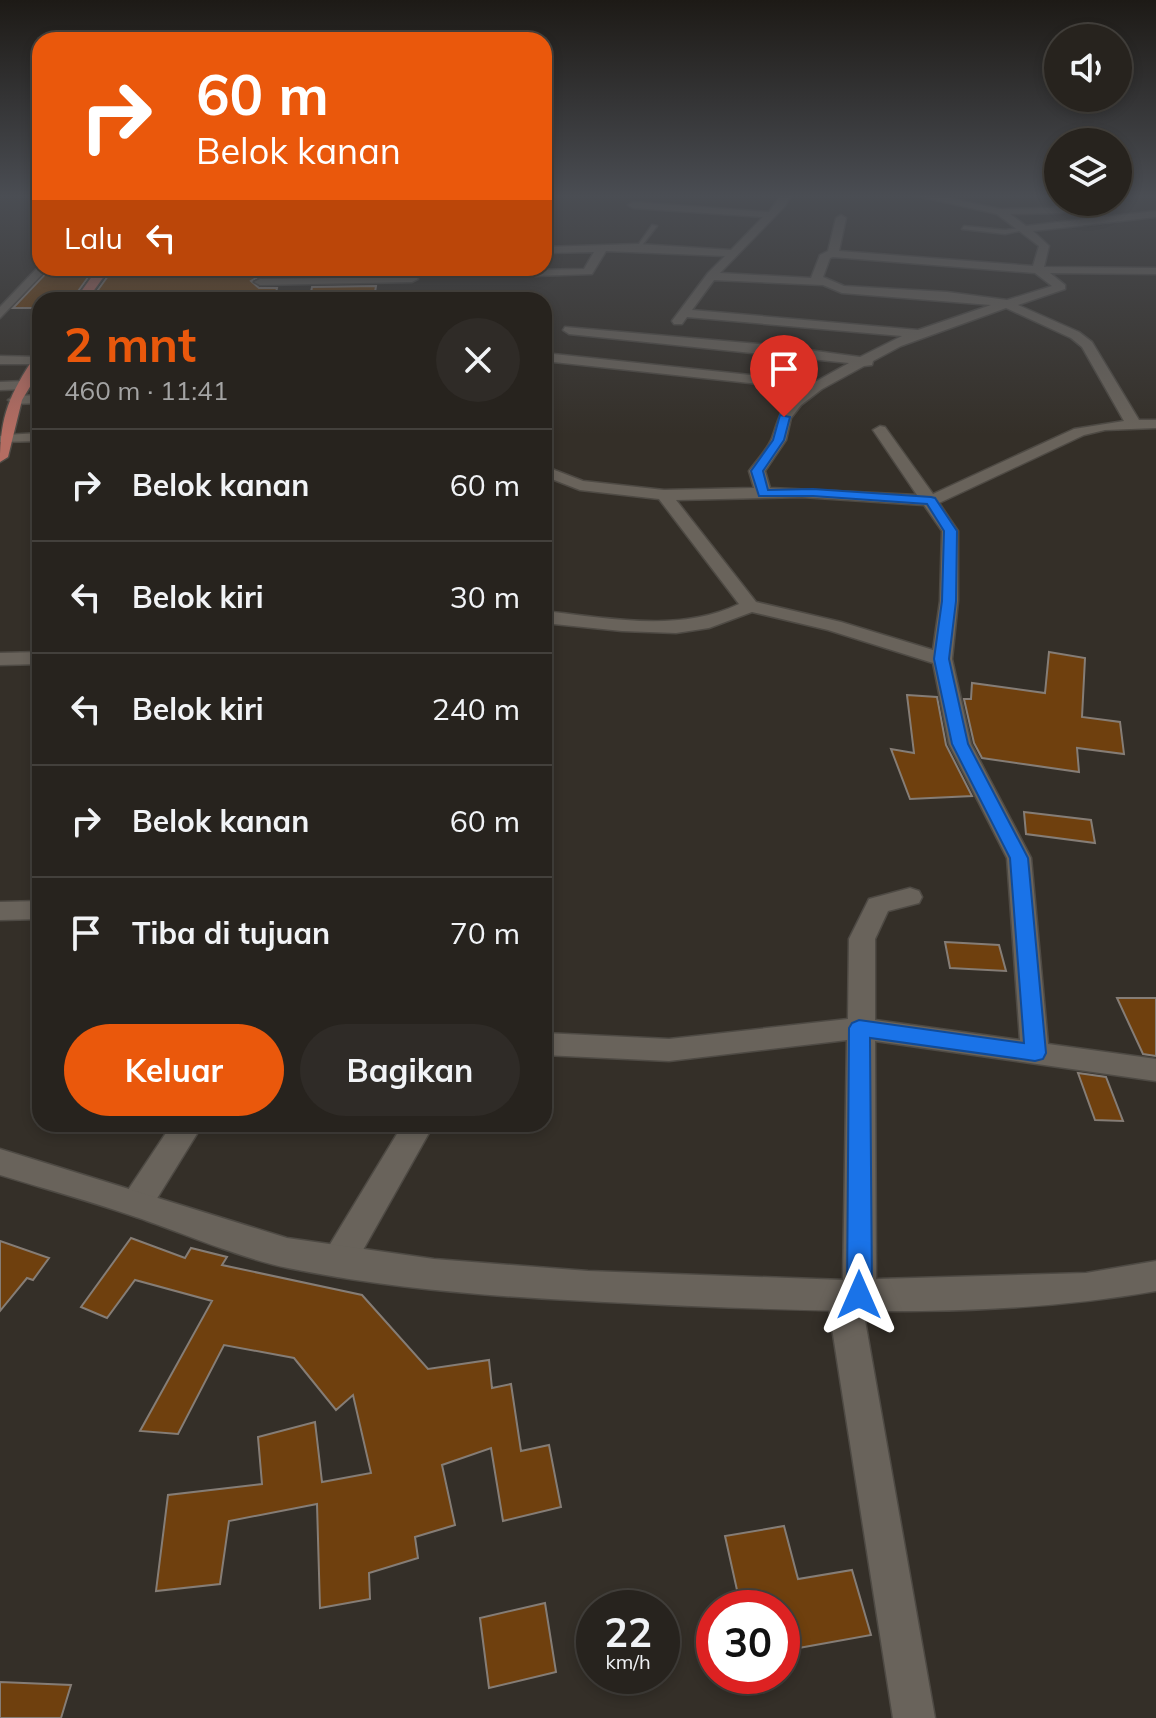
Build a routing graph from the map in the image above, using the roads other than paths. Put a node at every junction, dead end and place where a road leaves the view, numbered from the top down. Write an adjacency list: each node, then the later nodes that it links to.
1 (818, 274): 10 (street)
2 (1043, 274): 12 (street)
3 (35, 276): 14 (street)
4 (301, 276): 8 (street)
5 (371, 276): 8 (street)
6 (411, 276): 11 (street)
7 (712, 276): 10 (street); 13 (street)
8 (301, 281): 9 (street)
9 (260, 282)
10 (820, 282): 12 (street)
11 (399, 291)
12 (1007, 304): 16 (street); 28 (street)
13 (685, 313): 16 (street); 17 (street)
14 (0, 314)
15 (569, 330): 17 (street)
16 (919, 334): 21 (street)
17 (657, 344): 21 (street)
18 (552, 358): 25 (street)
19 (0, 360): 20 (street)
20 (32, 360)
21 (867, 362): 25 (street)
22 (32, 372): 23 (main road)
23 (25, 385): 24 (street); 27 (main road)
24 (0, 386)
25 (817, 386): 35 (street)
26 (32, 399): 27 (street)
27 (15, 400): 30 (main road)
28 (1134, 424): 29 (street); 37 (street)
29 (1156, 424)
30 (4, 429): 32 (street); 33 (main road)
31 (880, 430): 37 (street)
32 (32, 435)
33 (0, 457)
34 (552, 474): 36 (street)
35 (763, 493): 36 (street); 37 (street)
36 (664, 495): 38 (street)
37 (931, 501): 42 (street)
38 (750, 606): 39 (street); 42 (street)
39 (552, 618)
40 (32, 658): 41 (street)
41 (0, 659)
42 (942, 659): 48 (street)
43 (910, 897): 46 (street)
44 (32, 910): 45 (street)
45 (0, 911)
46 (859, 1028): 47 (street); 48 (street); 56 (street)
47 (552, 1045)
48 (1035, 1053): 49 (street)
49 (1156, 1070)
50 (183, 1132): 53 (street)
51 (414, 1132): 54 (street)
52 (0, 1162): 53 (street)
53 (137, 1203): 54 (street)
54 (338, 1262): 56 (street)
55 (1156, 1276): 56 (street)
56 (852, 1295): 57 (street)
57 (914, 1718)

